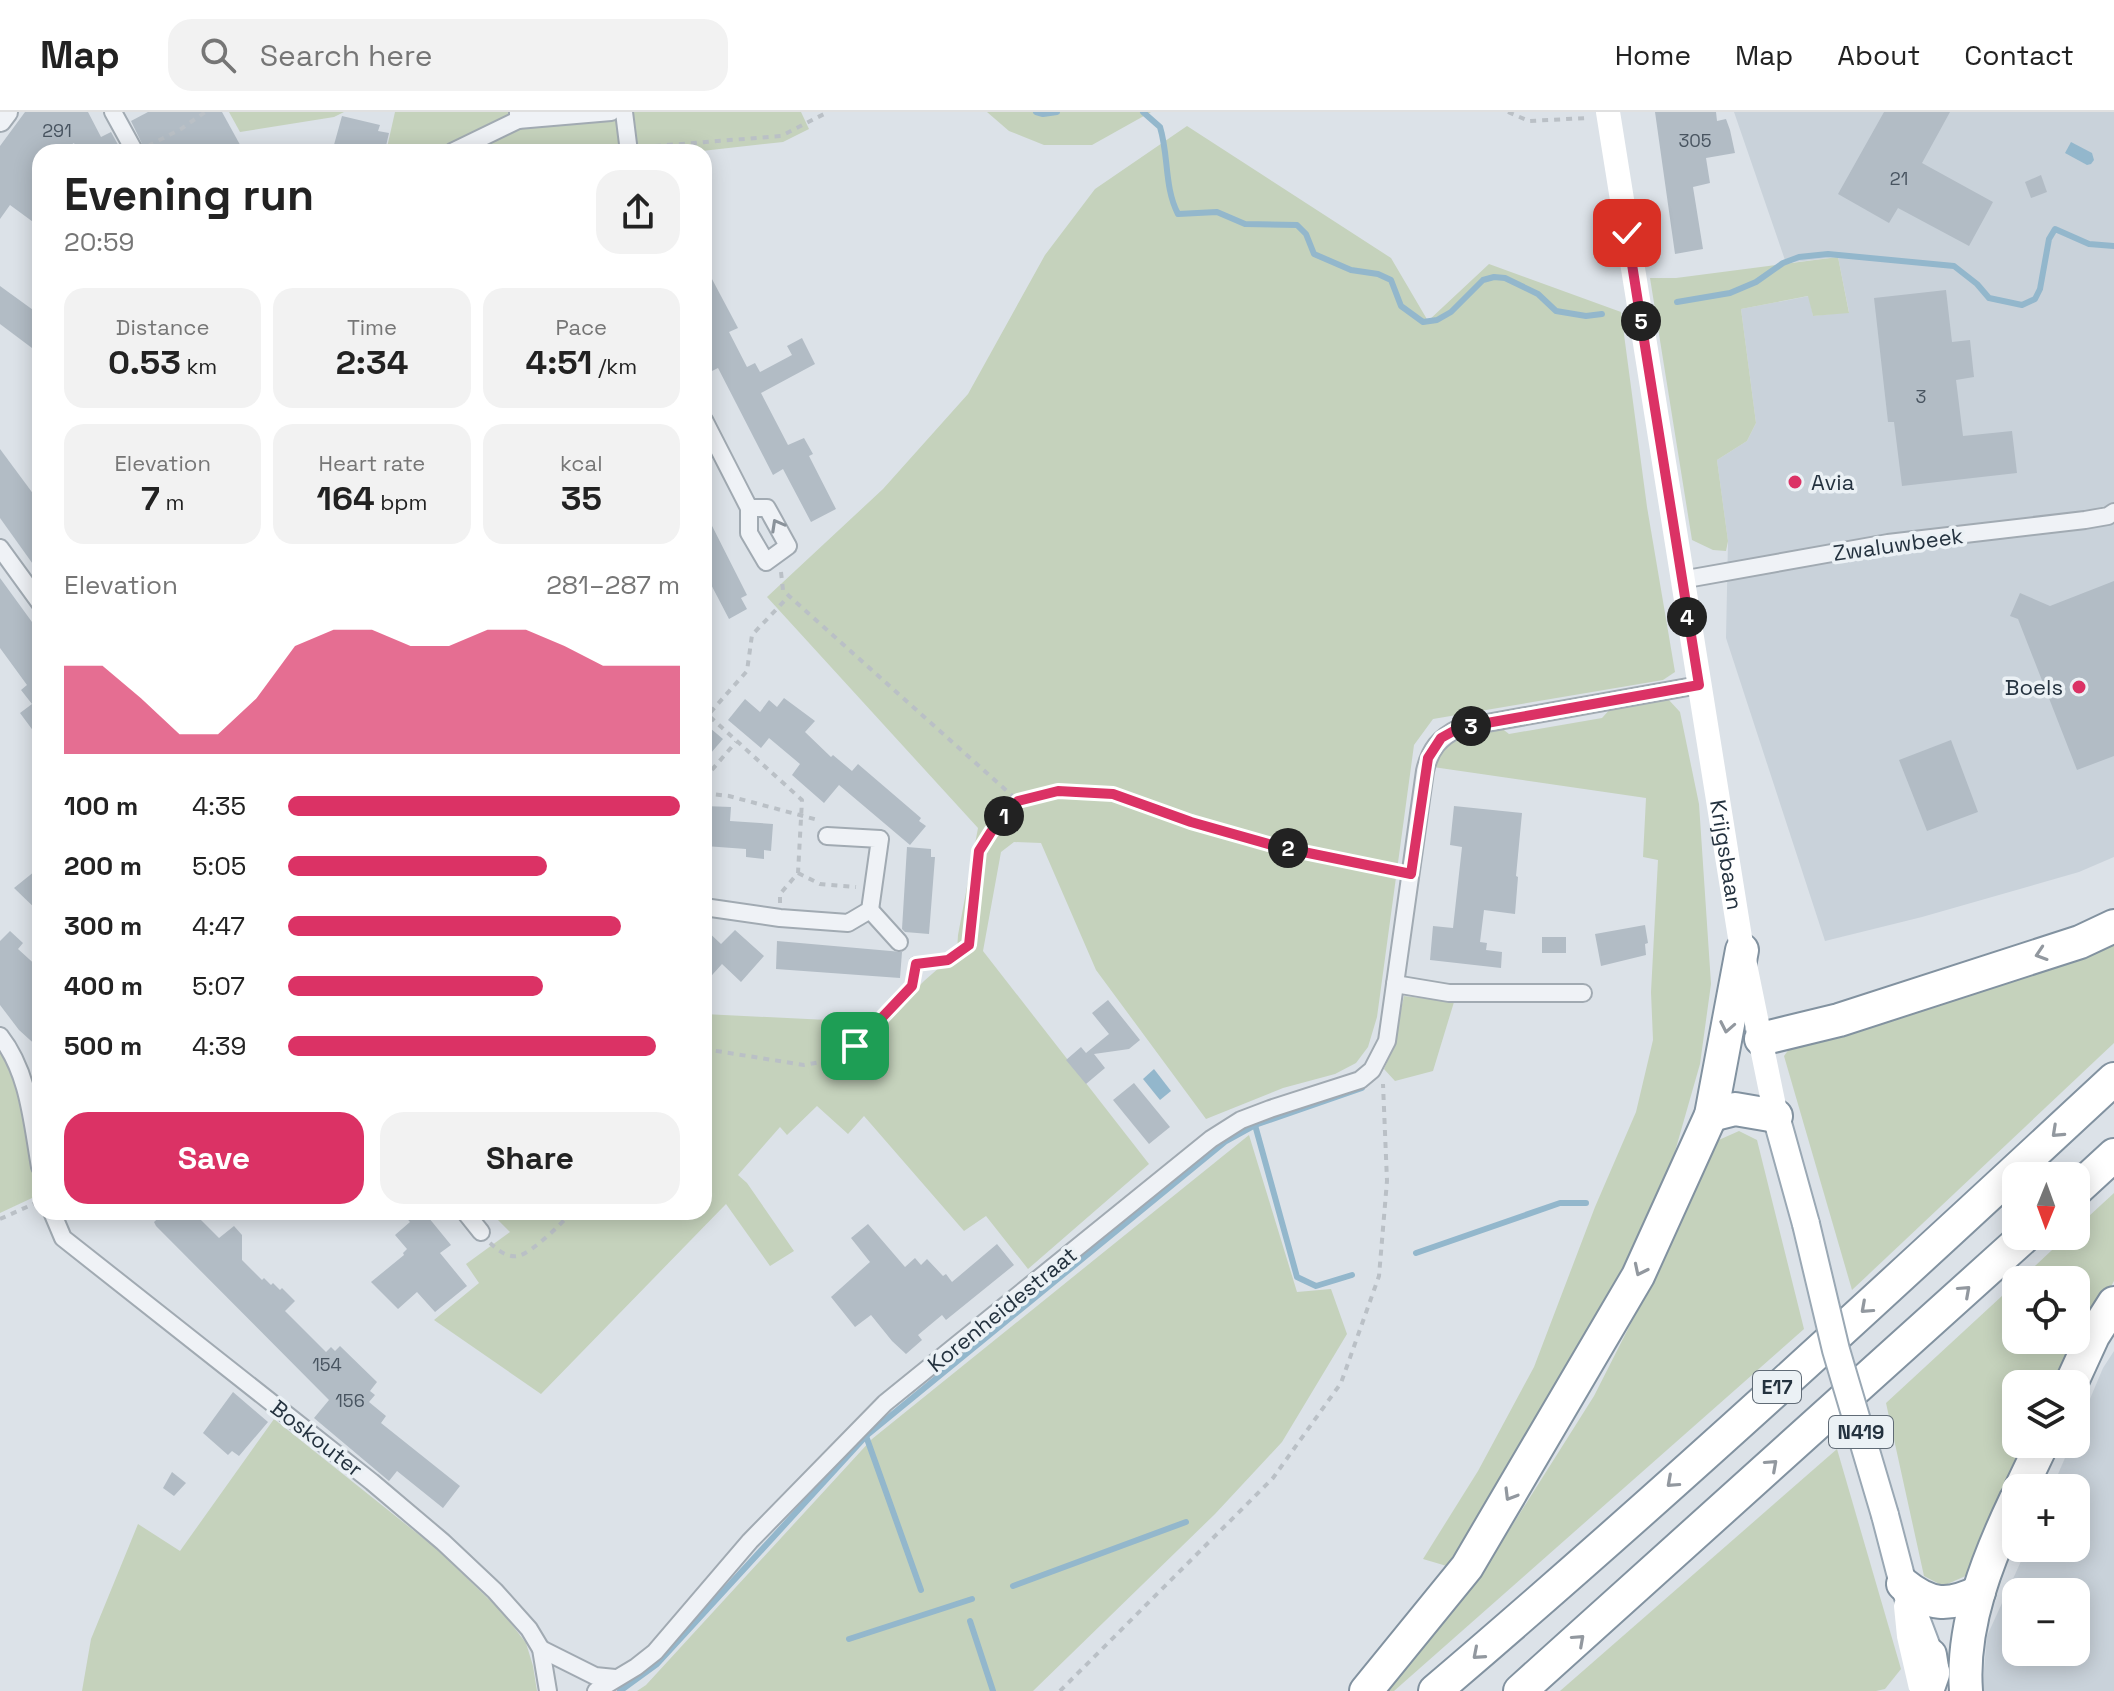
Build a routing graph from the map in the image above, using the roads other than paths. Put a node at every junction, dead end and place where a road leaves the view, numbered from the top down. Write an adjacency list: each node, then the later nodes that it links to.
1 (6, 112): 7 (street)
2 (113, 112): 8 (street)
3 (611, 112): 6 (street)
4 (624, 112): 10 (street)
5 (1609, 115): 15 (main road, Krijgsbaan / N419)
6 (518, 116): 9 (street)
7 (0, 120)
8 (137, 144)
9 (467, 144)
10 (628, 144)
11 (712, 436): 12 (street)
12 (749, 508): 12 (street, one-way to 12)
13 (2114, 512): 15 (street, Zwaluwbeek)
14 (0, 548): 16 (street)
15 (1681, 580): 17 (main road, Krijgsbaan / N419)
16 (32, 592)
17 (1699, 685): 23 (main road, Krijgsbaan / N419); 24 (street)
18 (827, 836): 20 (street)
19 (712, 908): 20 (street)
20 (870, 910): 22 (street)
21 (2114, 926): 27 (highway, one-way to 27)
22 (899, 942)
23 (1742, 950): 27 (main road, Krijgsbaan / N419); 29 (highway, one-way to 29)
24 (1395, 984): 25 (street); 45 (street, Korenheidestraat)
25 (1583, 993)
26 (0, 1036): 31 (street)
27 (1761, 1039): 30 (main road, Krijgsbaan / N419)
28 (2114, 1079): 49 (highway, E17, one-way to 49)
29 (1711, 1115): 30 (highway); 48 (highway, one-way to 48)
30 (1776, 1116): 41 (main road, Krijgsbaan / N419, bridge)
31 (32, 1126)
32 (2114, 1155): 33 (highway)
33 (2090, 1177)
34 (55, 1220): 43 (street, Boskouter)
35 (471, 1220): 36 (street)
36 (481, 1232)
37 (2009, 1250): 50 (highway, E17, one-way to 37)
38 (2114, 1303): 39 (highway)
39 (2077, 1370)
40 (2002, 1534): 42 (highway)
41 (1903, 1584): 42 (highway); 44 (main road, Krijgsbaan / N419); 51 (main road, Krijgsbaan / N419)
42 (1979, 1592): 53 (highway)
43 (541, 1649): 45 (street); 46 (street, Boskouter)
44 (1930, 1655): 51 (highway); 52 (main road, Krijgsbaan / N419)
45 (615, 1678): 47 (street, Korenheidestraat)
46 (548, 1691)
47 (596, 1691)
48 (1366, 1691)
49 (1435, 1691)
50 (1520, 1691)
51 (1925, 1691)
52 (1942, 1691)
53 (1966, 1691)

